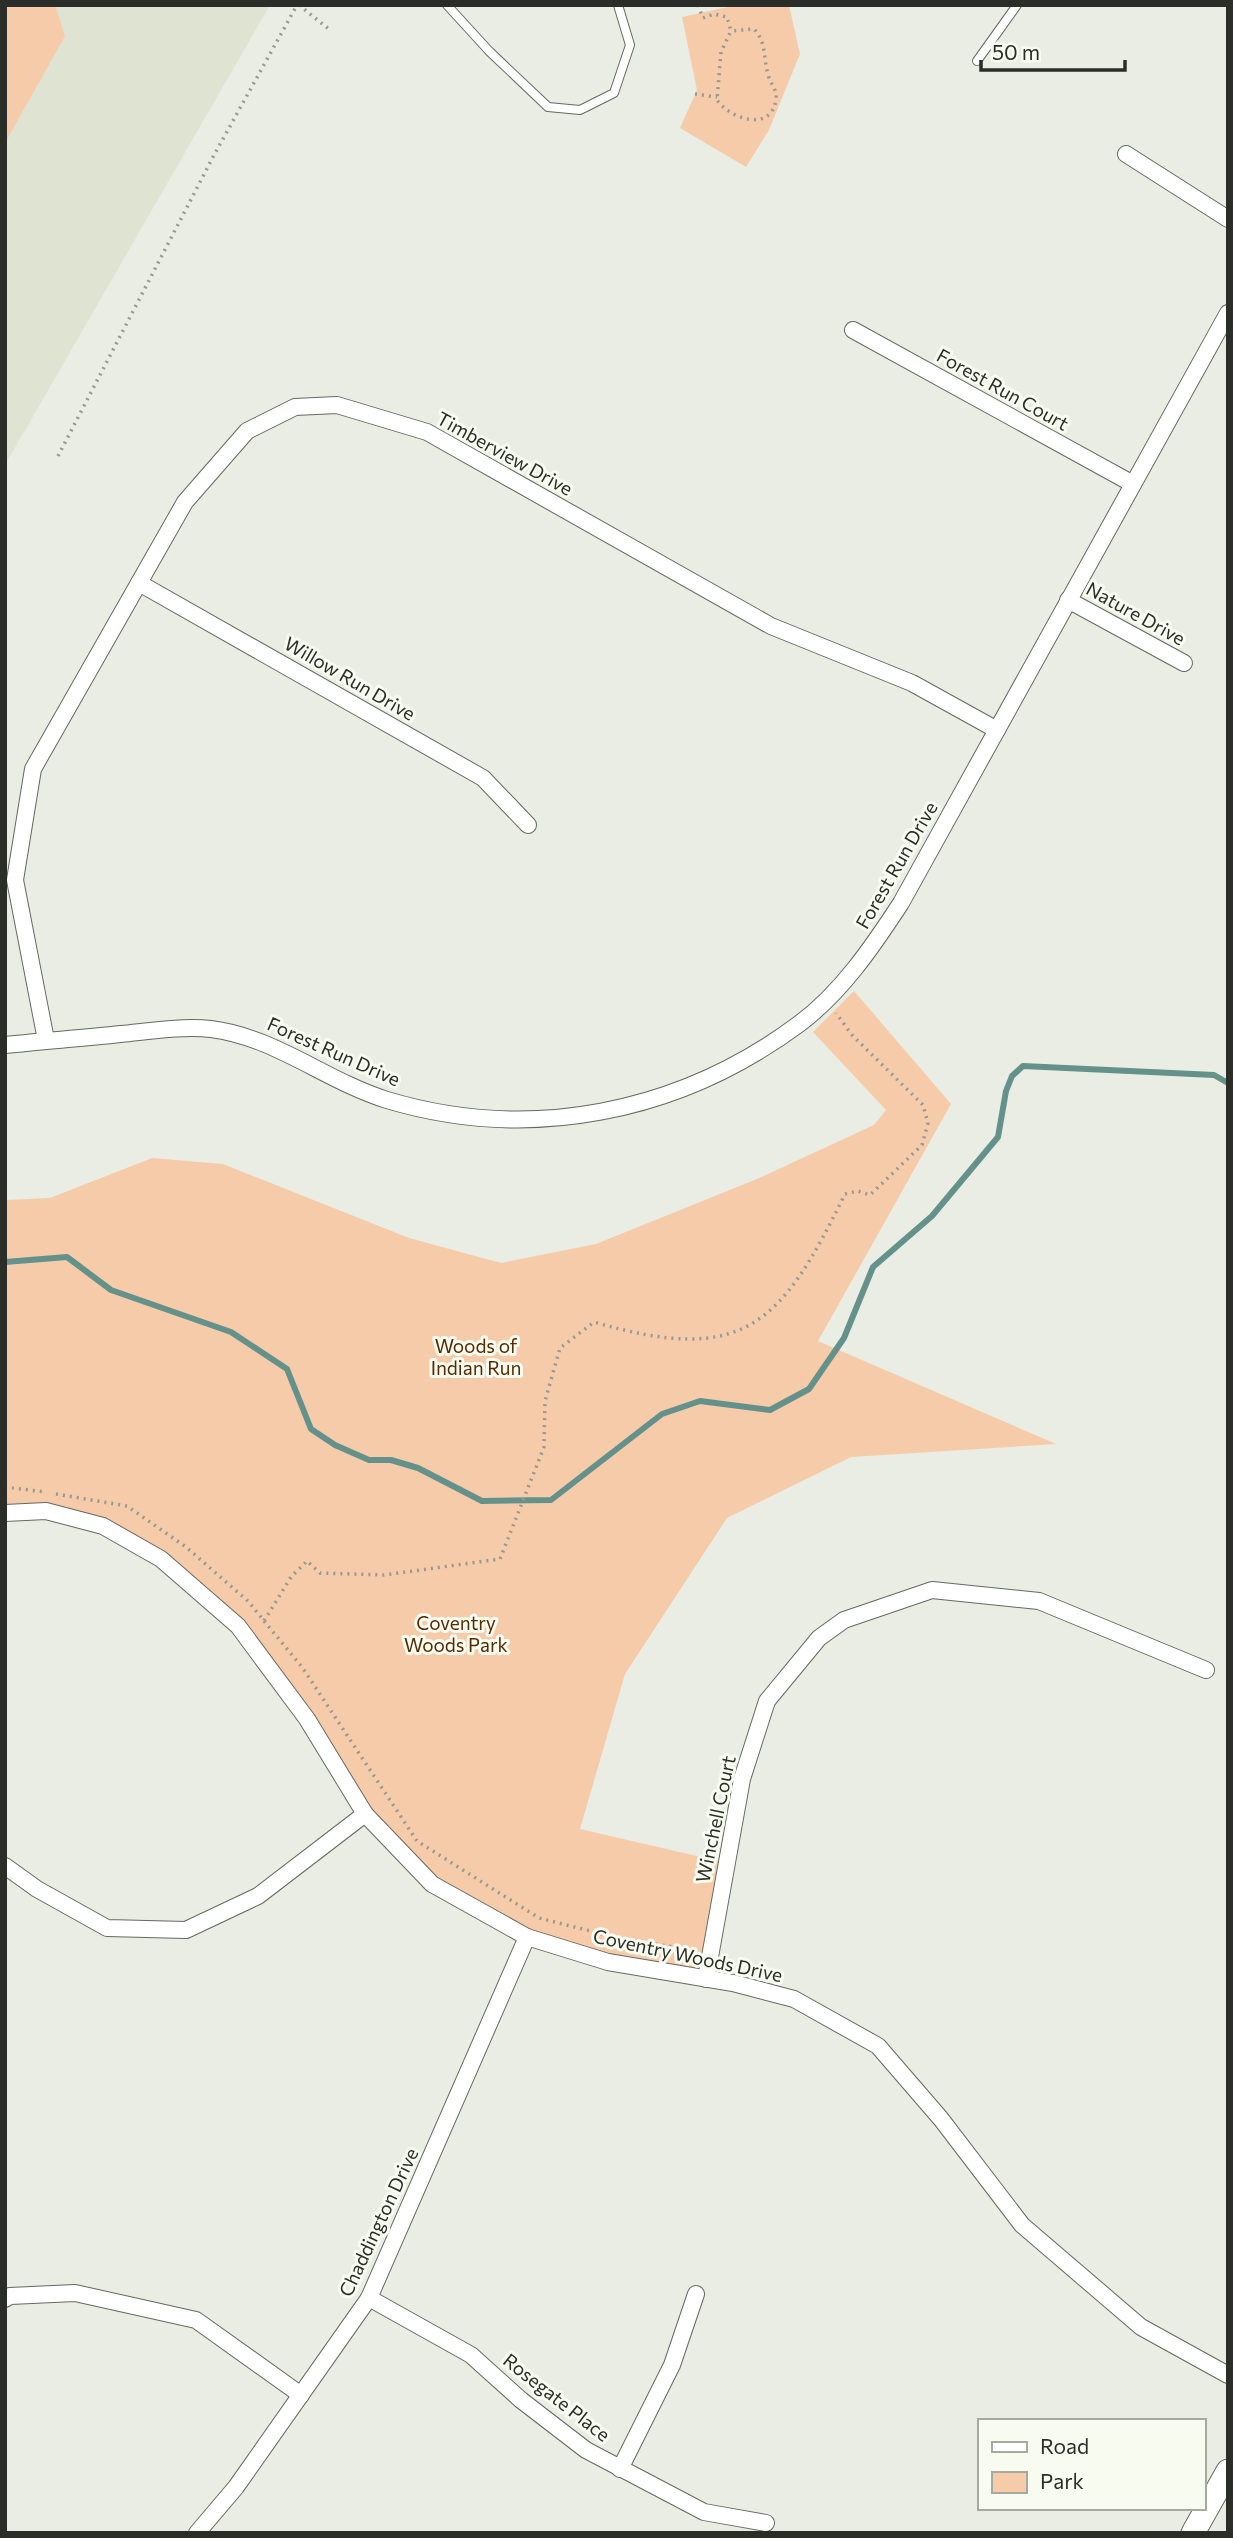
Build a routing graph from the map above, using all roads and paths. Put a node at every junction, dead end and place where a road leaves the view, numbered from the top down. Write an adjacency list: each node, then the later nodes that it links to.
1 (298, 5): 6 (path); 15 (path)
2 (447, 5): 3 (lane)
3 (618, 5)
4 (698, 5): 7 (path)
5 (1017, 5): 8 (lane)
6 (330, 30)
7 (731, 31): 10 (path); 10 (path)
8 (977, 61)
9 (695, 94): 10 (path)
10 (717, 97)
11 (1126, 154): 12 (street)
12 (1228, 219)
13 (1228, 313): 16 (street, Forest Run Drive)
14 (853, 330): 16 (street, Forest Run Court)
15 (58, 456)
16 (1133, 484): 18 (street, Forest Run Drive)
17 (139, 583): 20 (street, Timberview Drive); 21 (street, Willow Run Drive); 23 (street, Timberview Drive)
18 (1068, 600): 19 (street, Nature Drive); 20 (street, Forest Run Drive)
19 (1184, 663)
20 (997, 730): 22 (street, Forest Run Drive)
21 (528, 825)
22 (825, 999): 23 (street, Forest Run Drive); 27 (path)
23 (46, 1040): 24 (street, Forest Run Drive)
24 (5, 1045)
25 (5, 1487): 27 (path)
26 (5, 1513): 29 (street, Coventry Woods Drive)
27 (264, 1621): 32 (path)
28 (1206, 1670): 33 (street, Winchell Court)
29 (365, 1814): 30 (street); 31 (street, Coventry Woods Drive)
30 (5, 1866)
31 (527, 1937): 33 (street, Coventry Woods Drive); 36 (street, Chaddington Drive)
32 (680, 1948)
33 (706, 1979): 37 (street, Coventry Woods Drive)
34 (7, 2293): 38 (street)
35 (696, 2294): 39 (street)
36 (369, 2298): 38 (street, Chaddington Drive); 39 (street, Rosegate Place)
37 (1228, 2375)
38 (301, 2395): 42 (street, Chaddington Drive)
39 (620, 2469): 41 (street, Rosegate Place)
40 (1228, 2471): 44 (main road)
41 (766, 2523)
42 (202, 2527): 43 (street)
43 (219, 2533)
44 (1193, 2533)

